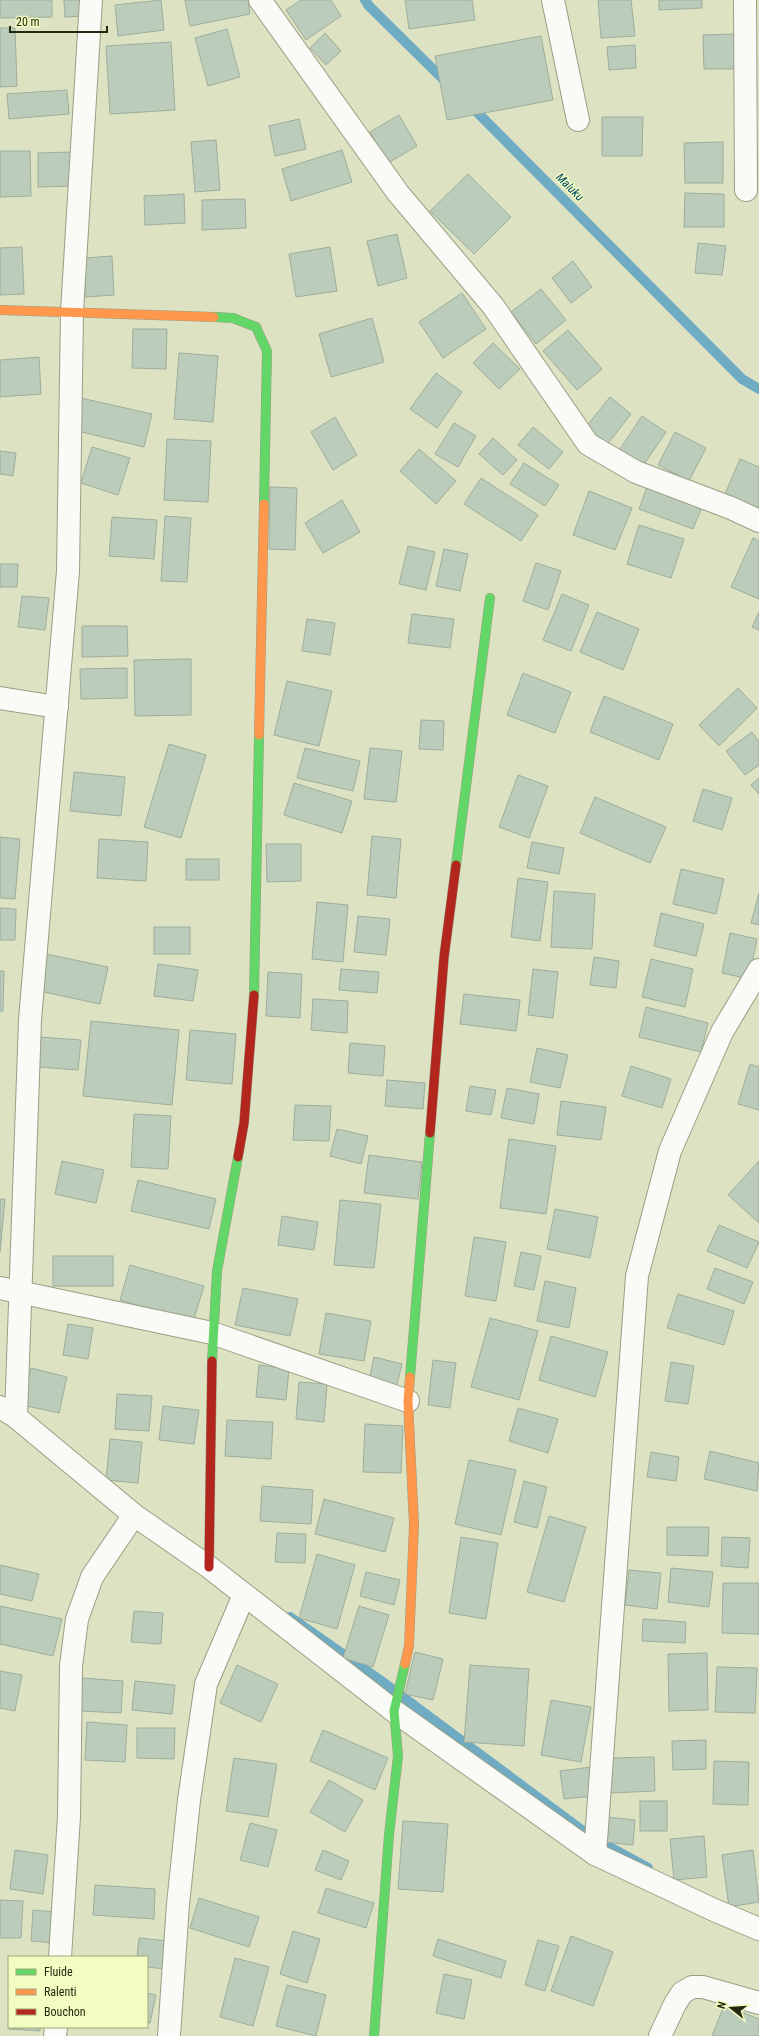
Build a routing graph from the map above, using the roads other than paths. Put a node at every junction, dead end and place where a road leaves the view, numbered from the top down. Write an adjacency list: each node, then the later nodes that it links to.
1 (91, 0): 8 (street)
2 (260, 0): 9 (street)
3 (553, 0): 5 (street)
4 (744, 0): 6 (street)
5 (578, 120)
6 (746, 190)
7 (0, 310): 8 (street)
8 (72, 312): 12 (street); 15 (street)
9 (759, 521)
10 (490, 598): 16 (street)
11 (0, 698): 12 (street)
12 (56, 706): 14 (street)
13 (759, 970): 22 (street)
14 (10, 1290): 15 (street); 17 (street)
15 (212, 1333): 16 (street); 19 (street)
16 (408, 1401): 21 (street)
17 (8, 1412): 18 (street)
18 (134, 1515): 19 (street); 24 (street)
19 (209, 1566): 20 (street)
20 (244, 1595): 21 (street); 26 (street)
21 (394, 1711): 22 (street); 27 (street)
22 (595, 1854): 23 (street)
23 (759, 1929)
24 (60, 1956)
25 (759, 2002): 28 (street)
26 (169, 2036)
27 (374, 2036)
28 (660, 2036)

